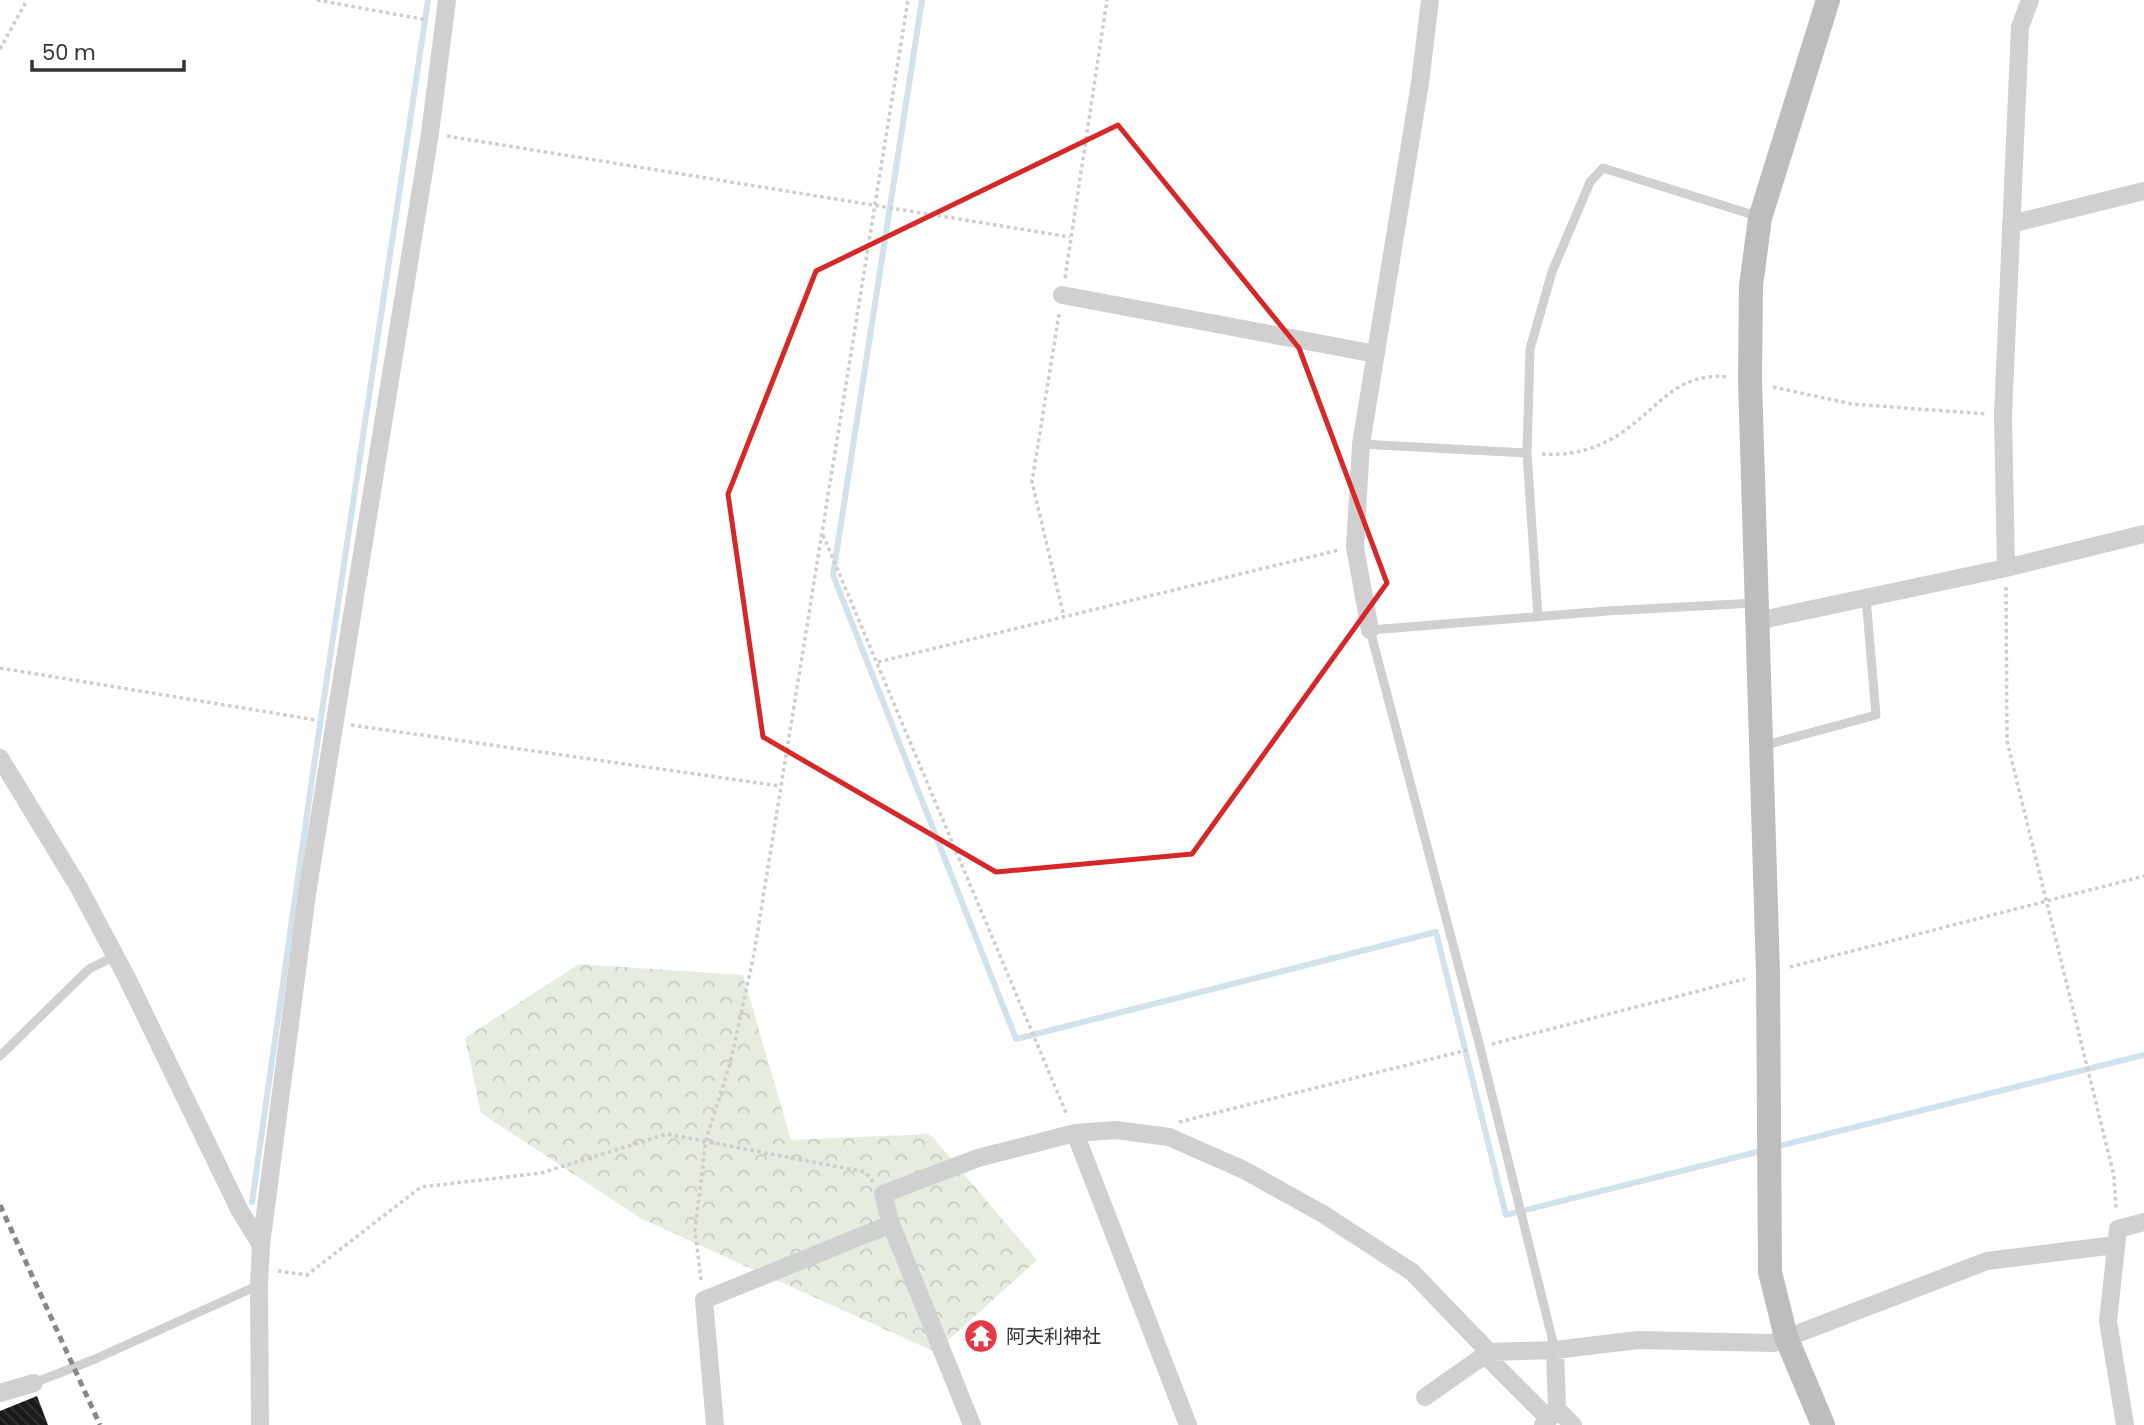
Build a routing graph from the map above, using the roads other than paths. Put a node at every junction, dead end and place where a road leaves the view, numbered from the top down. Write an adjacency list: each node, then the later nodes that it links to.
1 (446, 0): 26 (street)
2 (1430, 0): 9 (street)
3 (1828, 0): 6 (street)
4 (2030, 0): 7 (street)
5 (2144, 191): 7 (street)
6 (1760, 218): 11 (lane); 15 (street)
7 (2011, 224): 13 (street)
8 (1062, 295): 9 (street)
9 (1376, 354): 10 (street)
10 (1361, 444): 11 (lane); 17 (street)
11 (1527, 453): 16 (lane)
12 (2144, 534): 13 (street)
13 (2006, 568): 14 (street)
14 (1866, 598): 15 (street); 18 (lane)
15 (1757, 611): 16 (lane); 18 (street)
16 (1538, 617): 17 (lane)
17 (1370, 630): 29 (lane)
18 (1761, 746): 28 (street)
19 (0, 758): 20 (street)
20 (115, 956): 21 (lane); 26 (street)
21 (0, 1056)
22 (1075, 1133): 24 (street); 30 (street); 38 (street)
23 (2144, 1222): 25 (street)
24 (891, 1224): 36 (street); 37 (street)
25 (2116, 1237): 28 (street); 41 (street)
26 (261, 1245): 27 (street)
27 (260, 1277): 31 (lane); 35 (street)
28 (1786, 1338): 29 (street); 40 (street)
29 (1555, 1350): 30 (street); 34 (street)
30 (1487, 1353): 33 (street); 34 (street)
31 (34, 1383): 32 (street)
32 (0, 1393)
33 (1425, 1397)
34 (1550, 1418): 39 (street)
35 (260, 1425)
36 (715, 1425)
37 (972, 1425)
38 (1188, 1425)
39 (1573, 1425)
40 (1823, 1425)
41 (2124, 1425)

